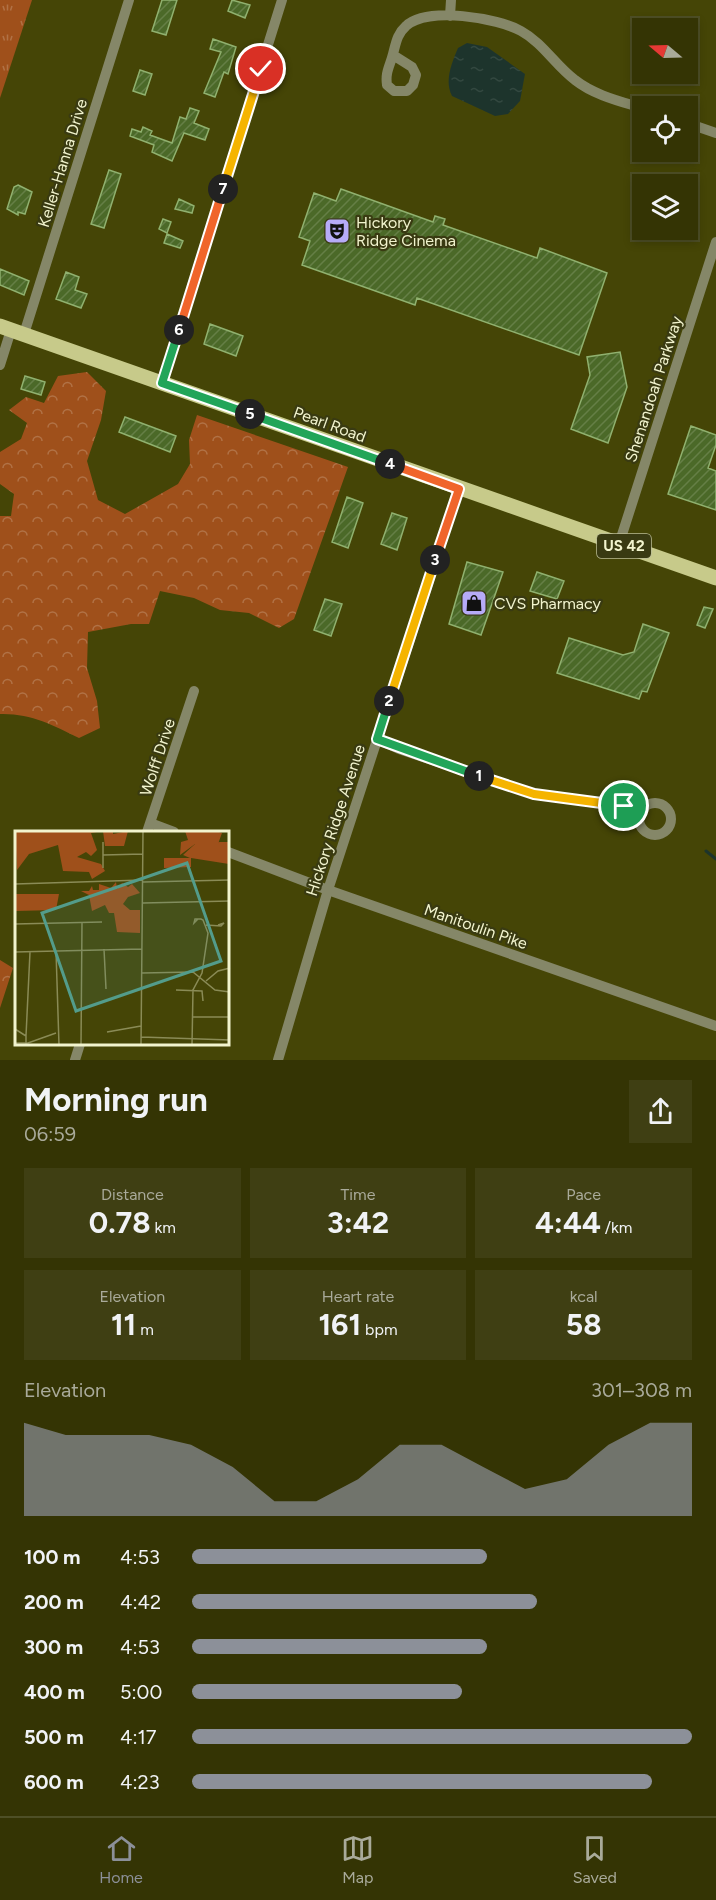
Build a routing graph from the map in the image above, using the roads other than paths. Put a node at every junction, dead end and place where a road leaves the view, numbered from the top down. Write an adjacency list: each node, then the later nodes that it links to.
1 (129, 0): 10 (street, Keller-Hanna Drive)
2 (282, 0): 12 (street)
3 (451, 0): 4 (street)
4 (450, 15): 5 (street); 6 (street)
5 (393, 55)
6 (632, 105)
7 (698, 127): 8 (street)
8 (716, 133)
9 (716, 242): 14 (street, Shenandoah Parkway)
10 (12, 330): 11 (street, Keller-Hanna Drive); 12 (main road, Pearl Road / US 42)
11 (0, 365)
12 (162, 383): 13 (main road, Pearl Road / US 42)
13 (459, 489): 14 (main road, Pearl Road / US 42); 17 (street, Hickory Ridge Avenue)
14 (620, 544): 15 (main road, Pearl Road / US 42)
15 (716, 578)
16 (194, 691): 19 (street, Wolff Drive)
17 (377, 739): 18 (street); 22 (street, Hickory Ridge Avenue)
18 (640, 813)
19 (149, 828): 20 (street)
20 (168, 831)
21 (230, 853): 22 (street, Manitoulin Pike)
22 (328, 890): 23 (street, Manitoulin Pike); 25 (street, Hickory Ridge Avenue)
23 (716, 1026)
24 (80, 1045): 26 (street)
25 (278, 1058): 27 (street)
26 (75, 1060)
27 (291, 1060)

